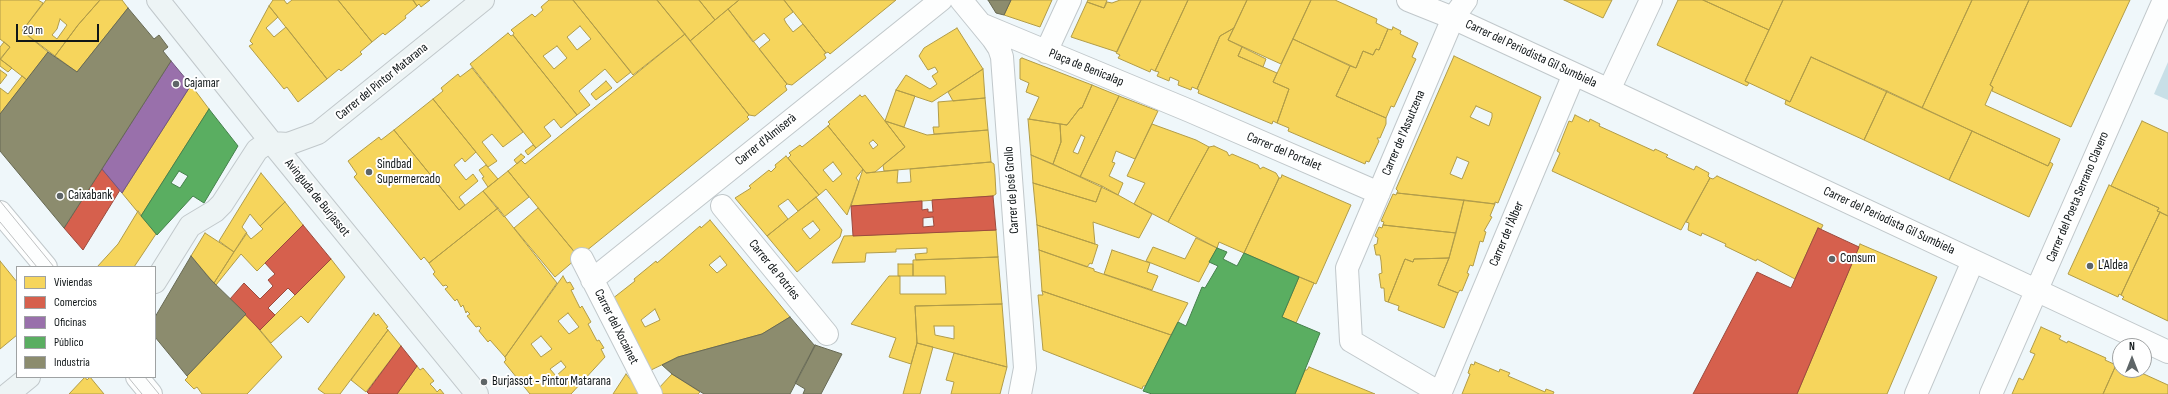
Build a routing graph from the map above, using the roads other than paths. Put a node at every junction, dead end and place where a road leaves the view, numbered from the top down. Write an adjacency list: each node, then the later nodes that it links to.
1 (158, 0): 16 (main road, Avinguda de Burjassot)
2 (483, 0): 16 (main road, Carrer del Pintor Matarana)
3 (941, 0): 24 (street, Carrer d'Almiserà)
4 (961, 0): 11 (street, Carrer de José Grollo)
5 (1070, 0): 12 (street)
6 (1408, 0): 10 (street, Carrer del Periodista Gil Sumbiela)
7 (1466, 0): 10 (street, Carrer de l'Assutzena)
8 (1651, 0): 14 (street, Carrer del Periodista Gil Sumbiela)
9 (2164, 0): 25 (street, Carrer del Poeta Serrano Clavero)
10 (1453, 18): 13 (street, Carrer del Periodista Gil Sumbiela); 17 (street, Carrer de l'Assutzena)
11 (983, 25): 12 (street, Plaça de Benicalap); 34 (street, Carrer de José Grollo)
12 (1046, 52): 15 (street, Plaça de Benicalap)
13 (1574, 74): 14 (street, Carrer del Periodista Gil Sumbiela); 35 (street, Carrer de l'Àlber)
14 (1609, 90): 21 (street, Carrer del Periodista Gil Sumbiela)
15 (1190, 111): 17 (street, Carrer del Portalet)
16 (272, 143): 23 (main road); 32 (main road, Avinguda de Burjassot)
17 (1379, 193): 35 (street, Carrer de l'Assutzena)
18 (722, 206): 26 (street, Carrer de Potries)
19 (0, 212): 22 (street)
20 (582, 259): 24 (street, Carrer del Xocainet)
21 (1973, 260): 25 (street, Carrer del Periodista Gil Sumbiela); 36 (street)
22 (45, 266)
23 (156, 280)
24 (592, 280): 33 (street, Carrer del Xocainet)
25 (2038, 291): 27 (street, Carrer del Periodista Gil Sumbiela); 37 (street, Carrer del Poeta Serrano Clavero)
26 (827, 334)
27 (2168, 352)
28 (29, 378): 30 (main road)
29 (138, 378): 31 (street)
30 (8, 394)
31 (151, 394)
32 (478, 394)
33 (651, 394)
34 (1020, 394)
35 (1440, 394)
36 (1916, 394)
37 (1991, 394)

